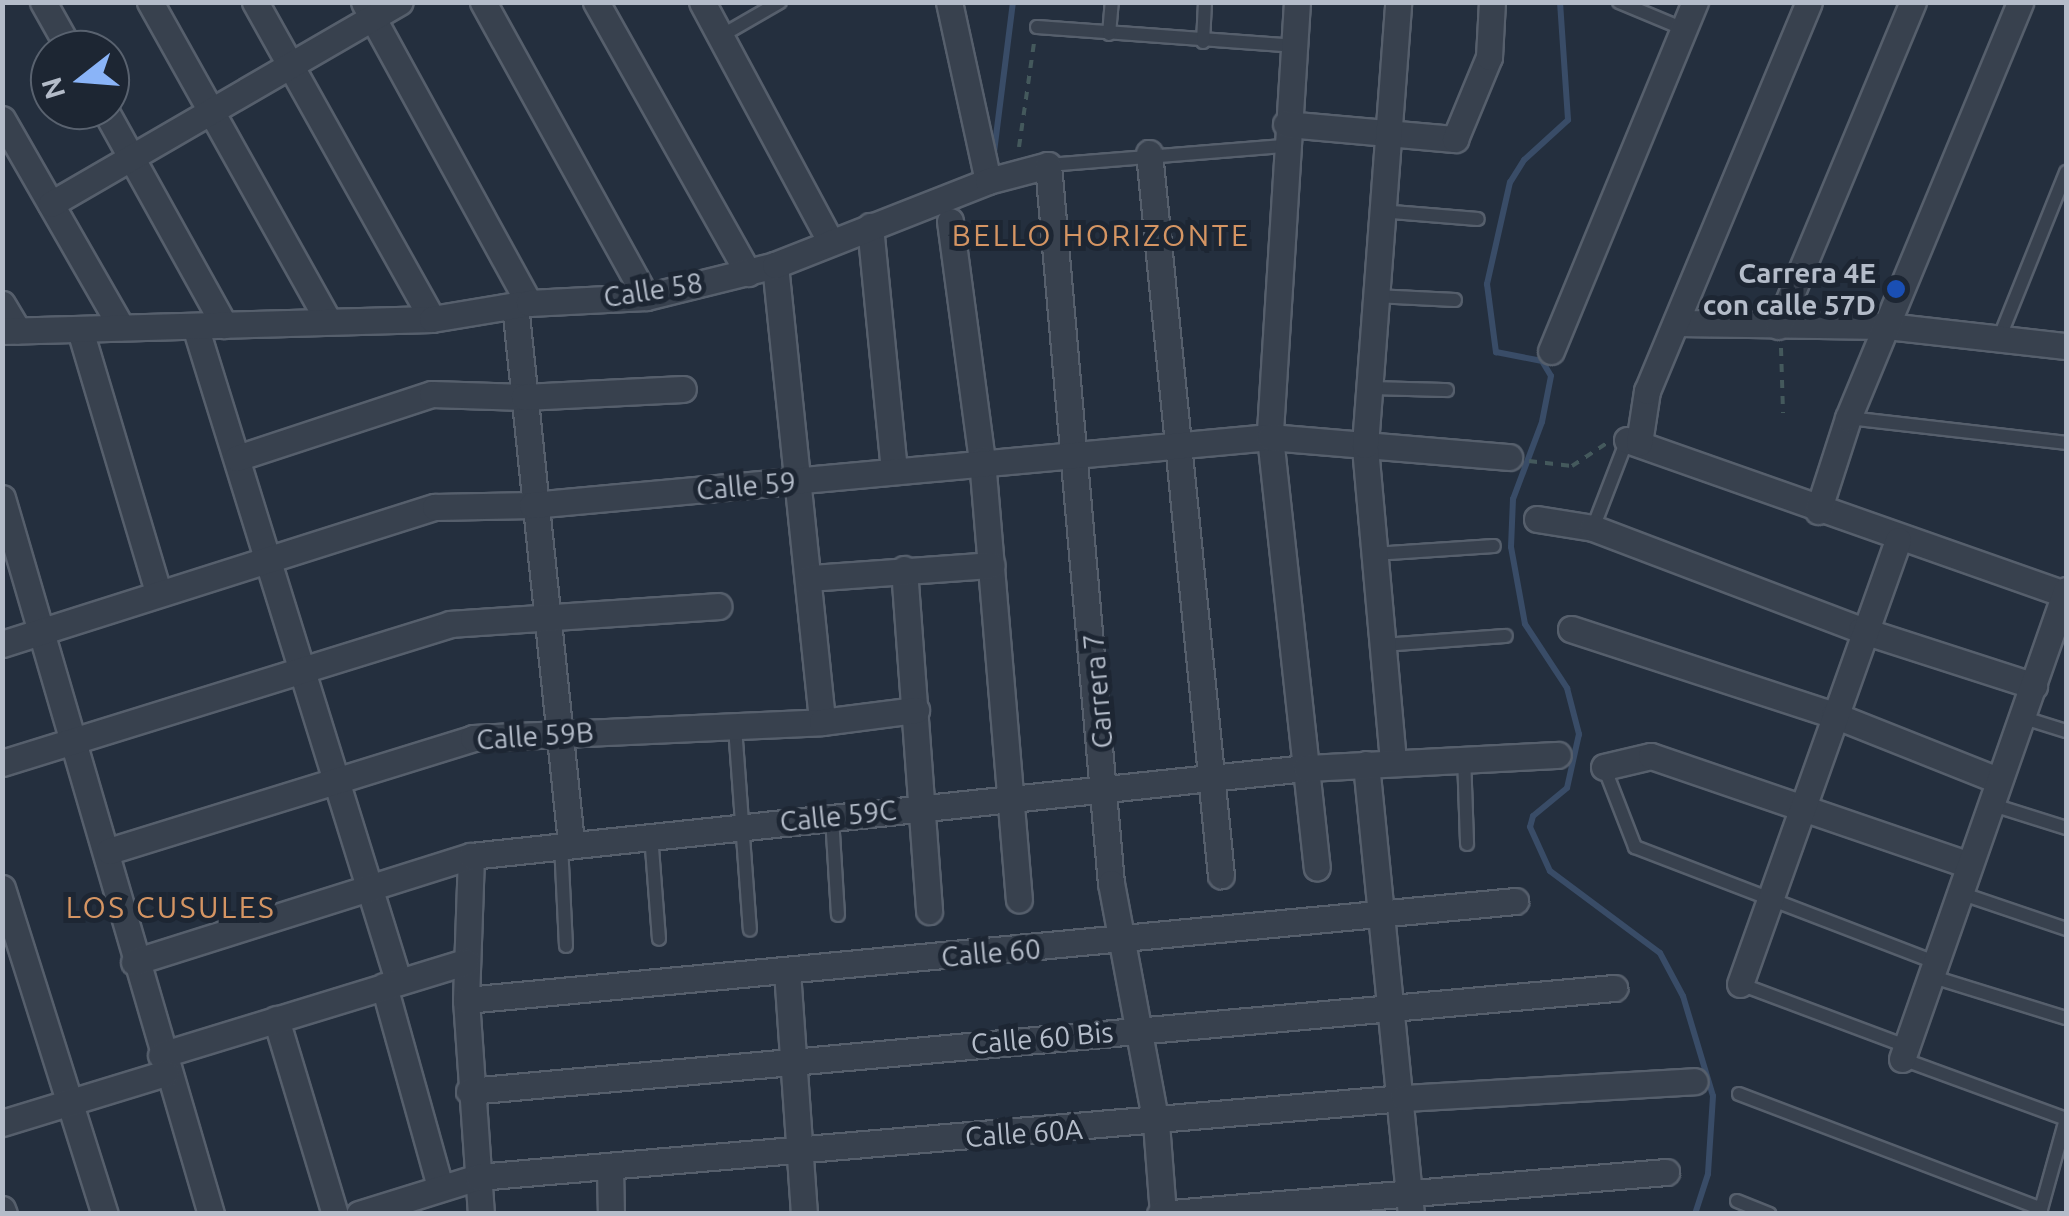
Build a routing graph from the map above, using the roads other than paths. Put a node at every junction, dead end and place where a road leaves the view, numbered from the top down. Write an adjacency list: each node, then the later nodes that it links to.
1 (43, 2): 22 (street)
2 (150, 2): 29 (street)
3 (255, 2): 28 (street)
4 (400, 2): 20 (street)
5 (483, 2): 48 (street)
6 (596, 2): 46 (street)
7 (702, 2): 25 (street)
8 (780, 2): 25 (lane)
9 (949, 2): 38 (street)
10 (1112, 2): 24 (lane)
11 (1205, 2): 26 (lane)
12 (1296, 2): 27 (street)
13 (1398, 2): 31 (street)
14 (1492, 2): 31 (street)
15 (1619, 2): 23 (lane)
16 (1695, 2): 23 (street)
17 (1808, 2): 54 (street)
18 (1913, 2): 57 (street)
19 (2020, 2): 58 (street)
20 (368, 10): 28 (street); 51 (street)
21 (1037, 27): 24 (lane)
22 (59, 30)
23 (1684, 30): 64 (street)
24 (1109, 34): 26 (lane)
25 (722, 36): 44 (street)
26 (1203, 42): 27 (lane)
27 (1293, 46): 33 (street)
28 (290, 67): 29 (street); 53 (street)
29 (211, 108): 35 (street); 52 (street)
30 (2, 119): 39 (street)
31 (1386, 129): 33 (street); 40 (street)
32 (117, 130): 35 (street)
33 (1285, 135): 34 (lane, Calle 58); 70 (street)
34 (1149, 153): 36 (lane, Calle 58); 72 (street)
35 (132, 156): 39 (street); 55 (street)
36 (1035, 168): 38 (street, Calle 58); 75 (street, Carrera 7)
37 (2066, 172): 62 (lane)
38 (988, 180): 43 (street, Calle 58)
39 (51, 204): 59 (street)
40 (1380, 211): 41 (lane); 47 (street)
41 (1478, 219)
42 (950, 221): 78 (street)
43 (870, 226): 44 (street, Calle 58); 79 (street)
44 (830, 241): 45 (street, Calle 58)
45 (775, 265): 46 (street, Calle 58); 80 (street)
46 (748, 272): 48 (street, Calle 58)
47 (1375, 296): 49 (lane); 65 (street)
48 (646, 297): 51 (street, Calle 58)
49 (1455, 300)
50 (2, 304): 61 (street)
51 (522, 304): 53 (street, Calle 58); 68 (street)
52 (327, 319): 53 (street, Calle 58); 55 (street, Calle 58)
53 (432, 320)
54 (1679, 323): 57 (street); 71 (street)
55 (224, 325): 56 (street, Calle 58)
56 (195, 326): 59 (street, Calle 58); 76 (street)
57 (1778, 326): 58 (street)
58 (1887, 326): 62 (street); 69 (street)
59 (121, 327): 60 (street, Calle 58)
60 (80, 330): 61 (street, Calle 58); 93 (street)
61 (10, 331)
62 (1999, 338): 63 (street)
63 (2066, 346)
64 (1551, 351)
65 (1369, 388): 67 (lane); 74 (street)
66 (684, 389): 68 (street)
67 (1448, 390)
68 (524, 397): 76 (street); 82 (street)
69 (1848, 418): 73 (lane); 83 (street)
70 (1270, 437): 72 (street, Calle 59); 74 (street, Calle 59); 120 (street)
71 (1633, 441): 83 (street); 85 (lane)
72 (1180, 443): 75 (street, Calle 59); 121 (street)
73 (2066, 443)
74 (1365, 446): 77 (street, Calle 59); 88 (street)
75 (1077, 452): 78 (street, Calle 59); 123 (street, Carrera 7)
76 (237, 458): 89 (street)
77 (1510, 458)
78 (982, 460): 79 (street, Calle 59); 90 (street)
79 (894, 470): 80 (street, Calle 59)
80 (800, 481): 82 (street, Calle 59); 92 (street)
81 (2, 498): 98 (street)
82 (532, 506): 89 (street, Calle 59); 96 (street)
83 (1818, 511): 86 (street)
84 (1537, 519): 85 (street)
85 (1593, 528): 99 (street)
86 (1898, 540): 94 (street); 99 (street)
87 (1494, 546): 88 (lane)
88 (1374, 554): 103 (street)
89 (268, 557): 93 (street, Calle 59); 104 (street)
90 (992, 566): 91 (street); 125 (street)
91 (904, 569): 92 (street); 106 (street)
92 (810, 578): 109 (street)
93 (158, 591): 98 (street, Calle 59)
94 (2066, 592): 101 (street)
95 (718, 606): 96 (street)
96 (545, 622): 104 (street); 112 (street)
97 (1570, 629): 107 (street)
98 (46, 630): 102 (street, Calle 59); 113 (street)
99 (1861, 630): 105 (street); 107 (street)
100 (1506, 636): 103 (lane)
101 (2059, 638): 105 (street)
102 (2, 644)
103 (1382, 645): 116 (street)
104 (305, 672): 113 (street); 122 (street)
105 (2034, 686): 108 (street)
106 (916, 710): 109 (street, Calle 59B); 127 (street)
107 (1834, 714): 124 (street); 126 (street)
108 (2022, 716): 111 (lane); 124 (street)
109 (822, 722): 110 (street, Calle 59B)
110 (735, 727): 112 (street, Calle 59B); 129 (lane)
111 (2066, 731)
112 (558, 732): 122 (street, Calle 59B); 132 (street)
113 (78, 744): 117 (street); 134 (street)
114 (1558, 755): 115 (street, Calle 59C)
115 (1464, 756): 116 (street, Calle 59C); 133 (lane)
116 (1393, 761): 118 (street, Calle 59C)
117 (2, 763)
118 (1366, 764): 120 (street, Calle 59C); 146 (street)
119 (1604, 767): 126 (street); 142 (lane)
120 (1306, 768): 121 (street, Calle 59C); 137 (street)
121 (1213, 778): 123 (street, Calle 59C); 138 (street)
122 (337, 782): 134 (street, Calle 59B); 140 (street)
123 (1106, 788): 125 (street, Calle 59C); 151 (street, Carrera 7)
124 (1992, 792): 130 (lane); 136 (street)
125 (1008, 796): 127 (street, Calle 59C); 143 (street)
126 (1800, 806): 136 (street); 142 (street)
127 (924, 807): 128 (street, Calle 59C); 145 (street)
128 (832, 817): 129 (street, Calle 59C); 147 (lane)
129 (743, 826): 131 (street, Calle 59C); 148 (lane)
130 (2066, 828)
131 (651, 835): 132 (street, Calle 59C); 150 (lane)
132 (566, 843): 135 (street, Calle 59C); 152 (lane)
133 (1467, 844)
134 (110, 852): 153 (street)
135 (471, 856): 140 (street, Calle 59C); 154 (street)
136 (1966, 864): 141 (street)
137 (1318, 866)
138 (1221, 875)
139 (2, 888): 172 (street)
140 (374, 892): 153 (street, Calle 59C); 157 (street)
141 (1957, 892): 149 (lane); 155 (street)
142 (1767, 897): 155 (lane); 158 (street)
143 (1019, 899)
144 (1515, 901): 146 (street, Calle 60)
145 (929, 910)
146 (1384, 912): 151 (street, Calle 60); 161 (street)
147 (838, 915)
148 (750, 929)
149 (2066, 930)
150 (659, 940)
151 (1120, 943): 156 (street, Calle 60); 164 (street, Carrera 7)
152 (566, 946)
153 (134, 962): 167 (street)
154 (466, 962): 157 (street); 160 (street)
155 (1930, 968): 163 (lane); 165 (street)
156 (786, 971): 160 (street, Calle 60); 166 (street)
157 (391, 983): 162 (street); 180 (street)
158 (1740, 984): 165 (lane)
159 (1614, 988): 161 (street, Calle 60 Bis)
160 (466, 1000): 169 (street)
161 (1395, 1010): 164 (street, Calle 60 Bis); 171 (street)
162 (276, 1018): 167 (street); 187 (street)
163 (2066, 1018)
164 (1136, 1030): 166 (street, Calle 60 Bis); 175 (street, Carrera 7)
165 (1904, 1053): 173 (lane)
166 (794, 1060): 169 (street, Calle 60 Bis); 176 (street)
167 (164, 1064): 172 (street); 186 (street)
168 (1695, 1081): 171 (street, Calle 60A)
169 (469, 1091): 179 (street)
170 (1739, 1094): 183 (lane)
171 (1404, 1098): 175 (street, Calle 60A); 182 (street)
172 (70, 1102): 174 (street); 185 (street)
173 (2066, 1119): 183 (lane)
174 (2, 1123)
175 (1156, 1123): 176 (street, Calle 60A); 184 (street, Carrera 7)
176 (801, 1151): 177 (street, Calle 60A); 191 (street)
177 (610, 1168): 179 (street, Calle 60A); 190 (street)
178 (1666, 1172): 182 (street)
179 (478, 1177): 180 (street, Calle 60A); 189 (street)
180 (440, 1187): 188 (street, Calle 60A)
181 (1737, 1201): 192 (lane)
182 (1411, 1204): 184 (street)
183 (2040, 1211)
184 (1162, 1213)
185 (105, 1214)
186 (211, 1214)
187 (336, 1214)
188 (358, 1214)
189 (481, 1214)
190 (611, 1214)
191 (804, 1214)
192 (1769, 1214)

